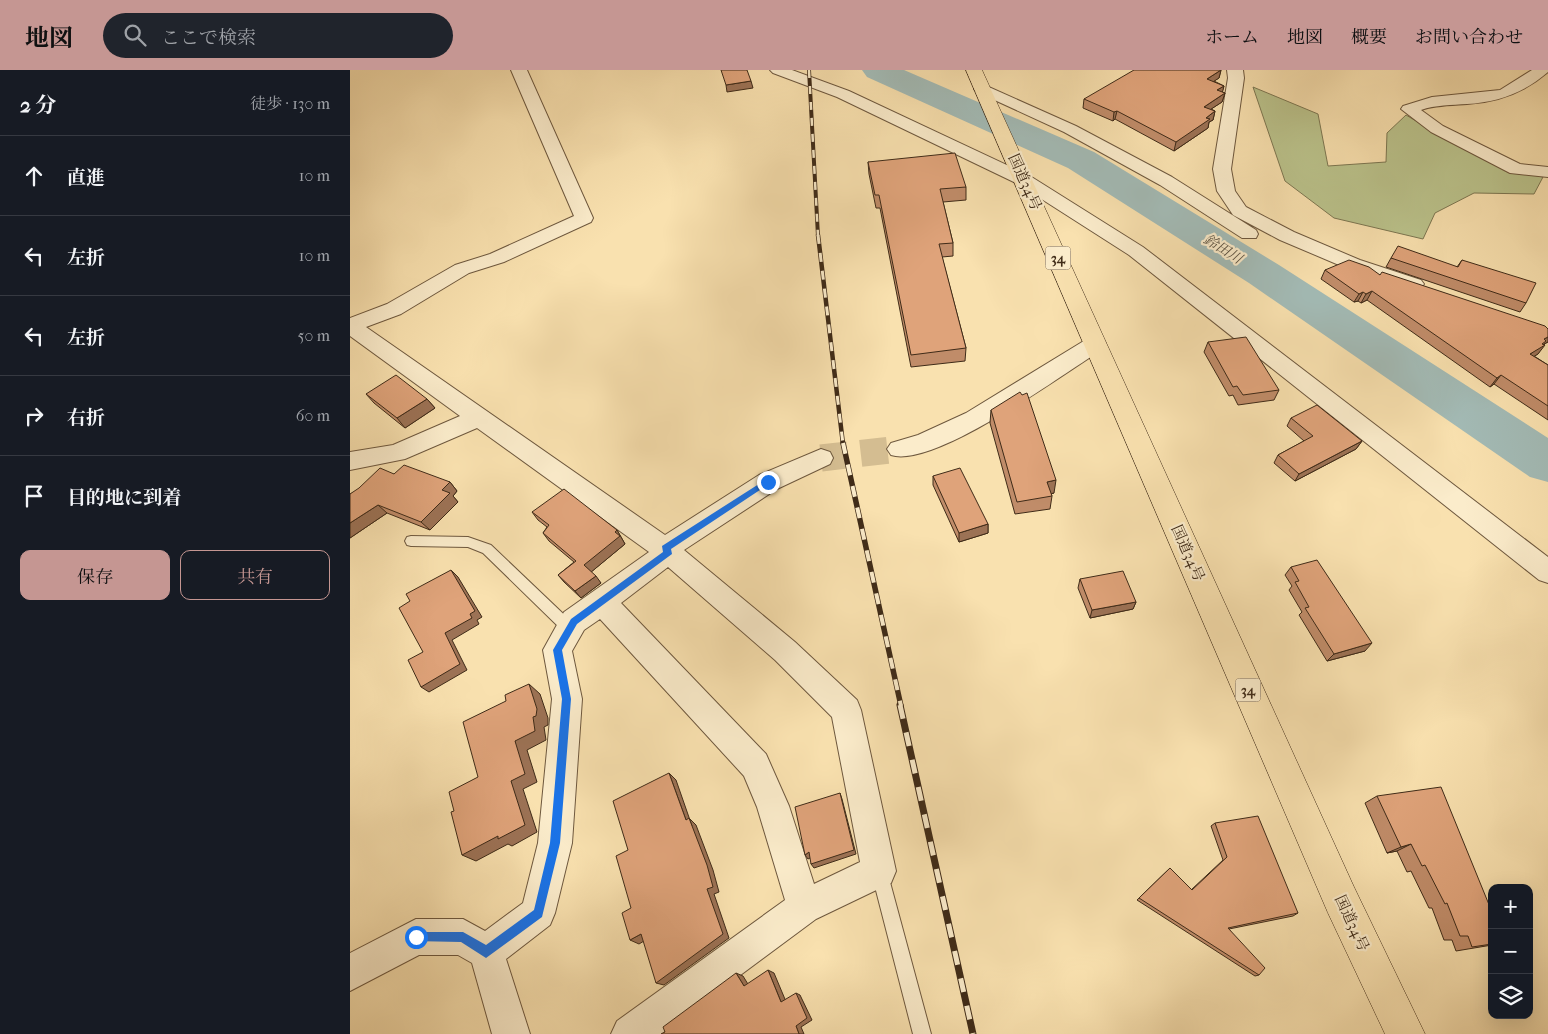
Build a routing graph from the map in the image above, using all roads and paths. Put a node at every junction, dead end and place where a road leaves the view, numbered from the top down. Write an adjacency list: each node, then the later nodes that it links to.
1 (519, 70): 11 (street)
2 (778, 70): 8 (street)
3 (974, 70): 6 (highway, 国道34号 / 34)
4 (1235, 70): 9 (street)
5 (1542, 70): 7 (street)
6 (984, 91): 8 (highway, 国道34号 / 34); 9 (street)
7 (1548, 172)
8 (1023, 176): 12 (highway, 国道34号 / 34); 19 (street)
9 (1280, 233): 10 (street)
10 (1436, 291)
11 (350, 326): 13 (street)
12 (1095, 344): 14 (street); 29 (highway, 国道34号 / 34)
13 (479, 417): 16 (street); 18 (street)
14 (899, 449)
15 (821, 458): 18 (street)
16 (350, 461)
17 (411, 541): 21 (lane)
18 (667, 550): 20 (street); 22 (street)
19 (1548, 572)
20 (602, 602): 21 (street); 23 (street)
21 (570, 629): 24 (street)
22 (879, 871): 23 (street); 28 (lane)
23 (804, 907): 27 (street)
24 (486, 952): 25 (street); 26 (street)
25 (350, 973)
26 (511, 1034)
27 (630, 1034)
28 (922, 1034)
29 (1405, 1034)

